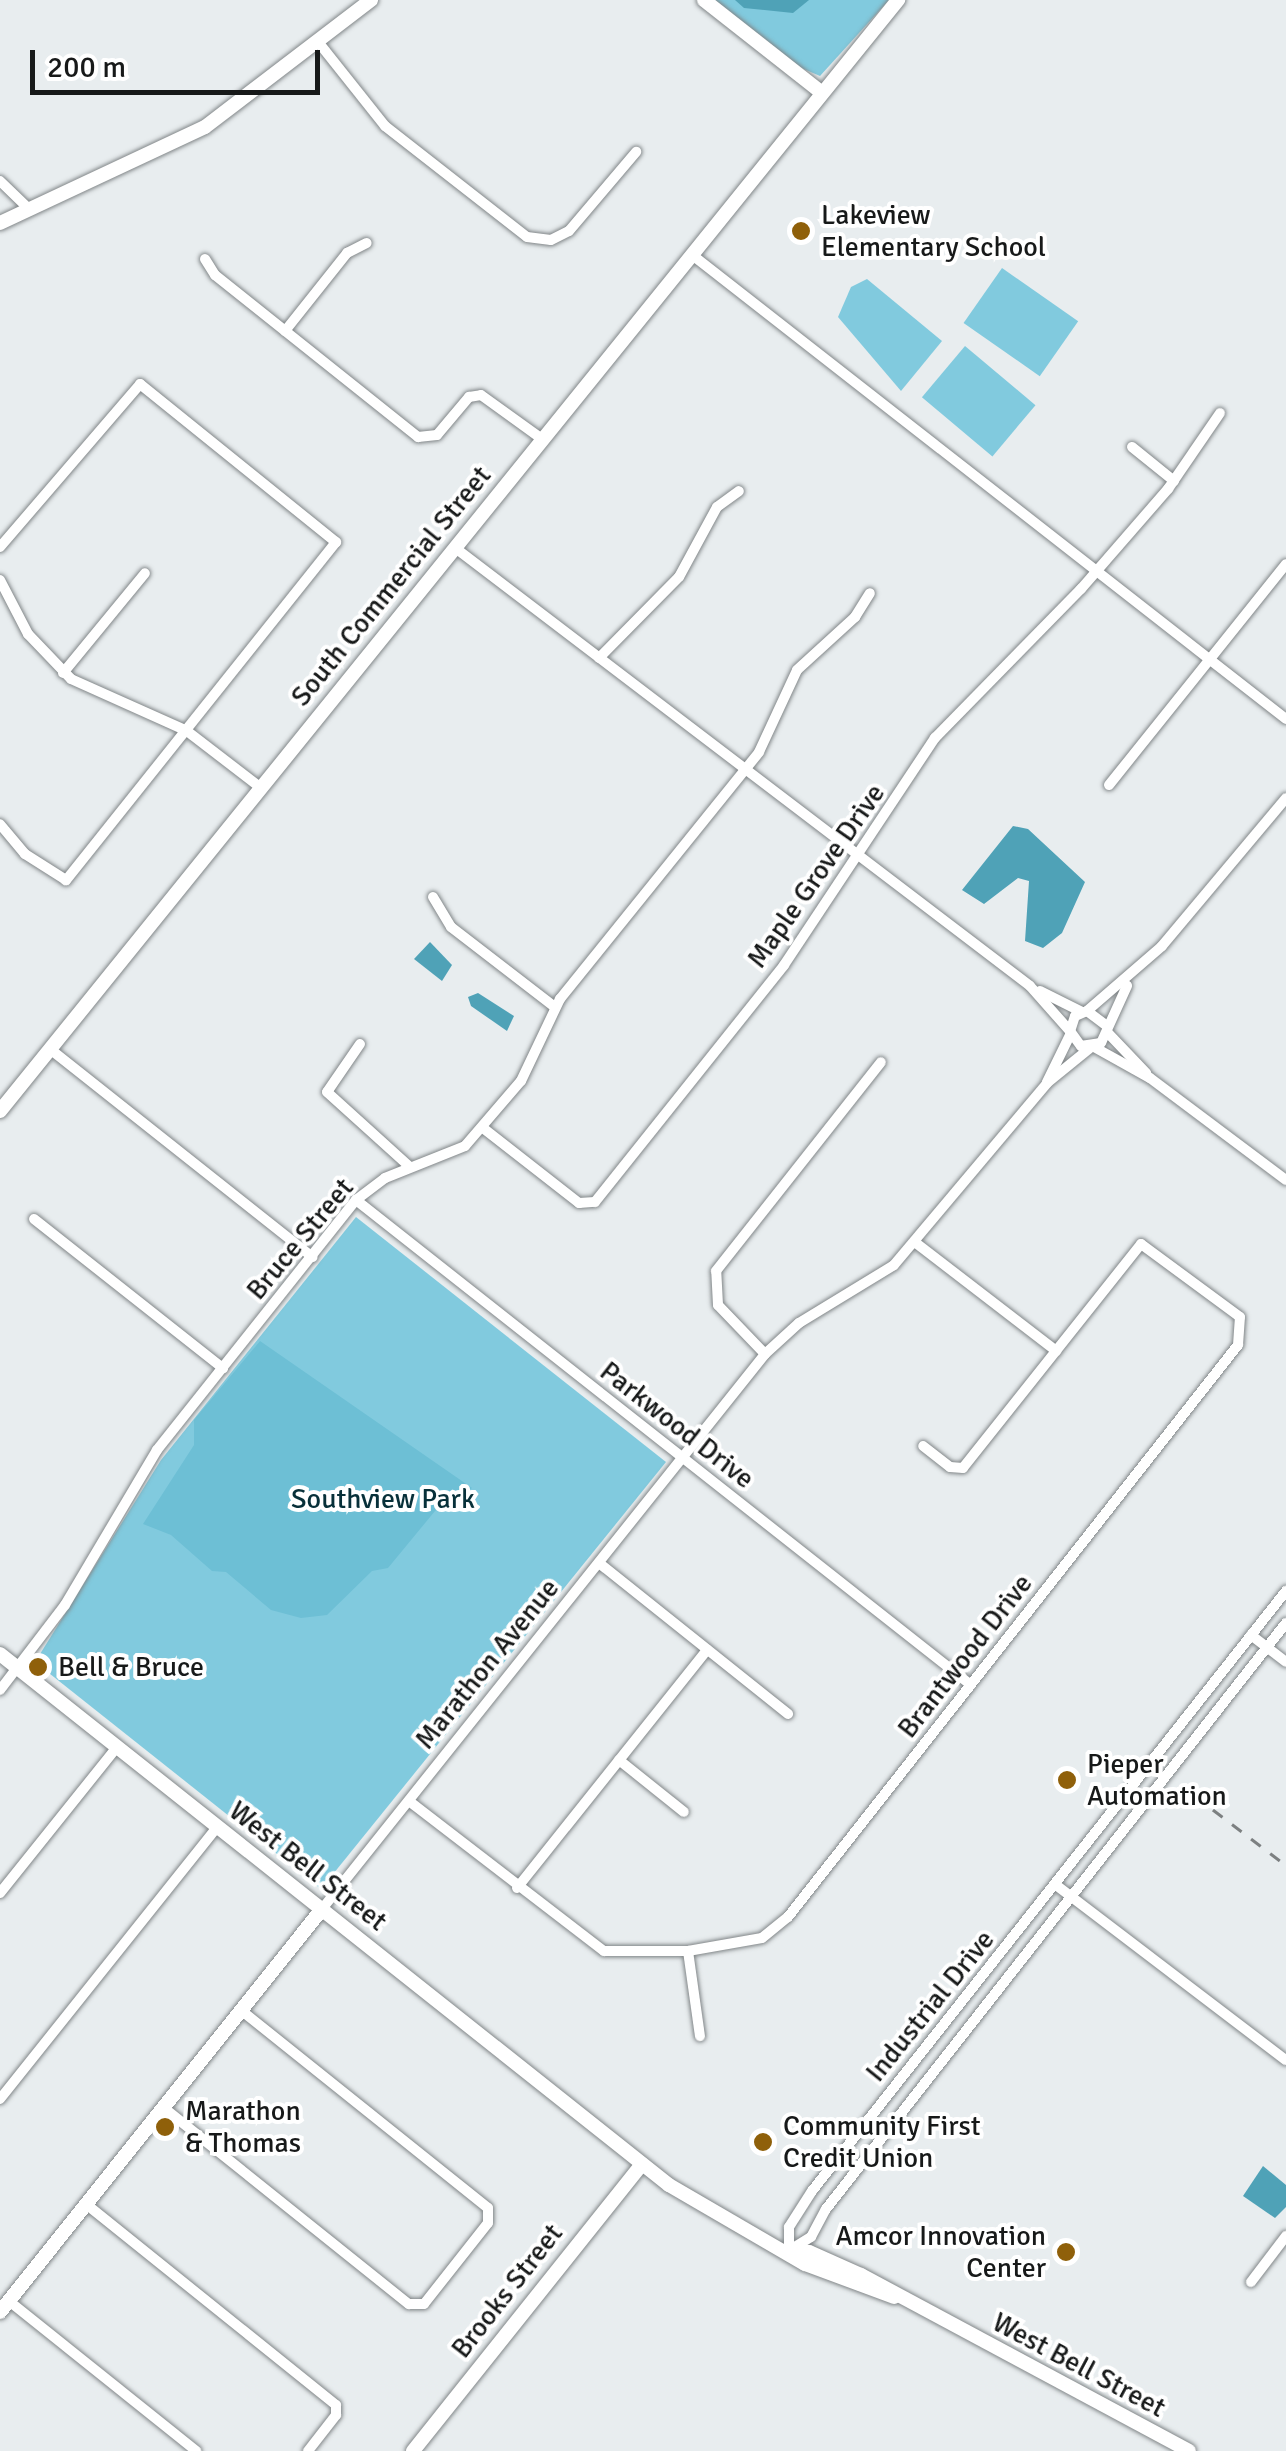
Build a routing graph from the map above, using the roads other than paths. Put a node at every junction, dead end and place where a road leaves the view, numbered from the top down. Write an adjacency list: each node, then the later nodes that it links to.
1 (372, 0): 4 (main road)
2 (704, 0): 5 (main road)
3 (898, 0): 5 (main road, South Commercial Street)
4 (319, 43): 6 (street); 8 (main road)
5 (821, 92): 11 (main road, South Commercial Street)
6 (636, 152)
7 (0, 182): 8 (street)
8 (30, 210): 9 (main road)
9 (0, 223)
10 (367, 244): 13 (street)
11 (691, 254): 15 (main road, South Commercial Street); 22 (street)
12 (205, 259): 13 (street)
13 (285, 331): 15 (street)
14 (1220, 412): 17 (street, Maple Grove Drive)
15 (542, 439): 19 (main road, South Commercial Street)
16 (1132, 447): 17 (street)
17 (1174, 481): 22 (street, Maple Grove Drive)
18 (739, 490): 26 (street)
19 (454, 547): 26 (street); 33 (main road, South Commercial Street)
20 (0, 548): 30 (street)
21 (1286, 564): 27 (street)
22 (1096, 570): 27 (street); 36 (street, Maple Grove Drive)
23 (145, 573): 28 (street)
24 (0, 580): 28 (street)
25 (870, 592): 31 (street, Bruce Street)
26 (599, 658): 31 (street)
27 (1209, 660): 29 (street); 32 (street)
28 (63, 673): 30 (street)
29 (1286, 719)
30 (187, 731): 33 (street); 35 (street)
31 (746, 768): 36 (street); 40 (street, Bruce Street)
32 (1109, 785)
33 (261, 788): 46 (main road, South Commercial Street)
34 (1286, 798): 38 (street)
35 (0, 824)
36 (860, 856): 39 (street); 51 (street, Maple Grove Drive)
37 (433, 897): 40 (street)
38 (1130, 980): 41 (street); 42 (street)
39 (1030, 986): 41 (street); 43 (street)
40 (556, 1007): 51 (street, Bruce Street)
41 (1086, 1011): 42 (street); 43 (street, Marathon Avenue)
42 (1107, 1028): 45 (street, Marathon Avenue); 48 (street)
43 (1070, 1033): 45 (street); 49 (street, Marathon Avenue)
44 (360, 1044): 52 (street)
45 (1092, 1048): 48 (street); 49 (street, Marathon Avenue)
46 (50, 1049): 50 (main road, South Commercial Street); 57 (street)
47 (881, 1062): 59 (street)
48 (1150, 1078): 53 (street)
49 (1047, 1083): 56 (street, Marathon Avenue)
50 (0, 1111)
51 (483, 1128): 52 (street, Bruce Street)
52 (410, 1167): 54 (street, Bruce Street)
53 (1286, 1180)
54 (356, 1200): 57 (street, Bruce Street); 62 (street, Parkwood Drive)
55 (34, 1219): 60 (street)
56 (916, 1243): 58 (street); 59 (street, Marathon Avenue)
57 (312, 1256): 60 (street, Bruce Street)
58 (1056, 1351): 61 (street); 72 (street, Brantwood Drive)
59 (765, 1354): 62 (street, Marathon Avenue)
60 (223, 1368): 71 (street, Bruce Street)
61 (924, 1446)
62 (683, 1459): 63 (street, Marathon Avenue); 72 (street, Parkwood Drive)
63 (600, 1563): 68 (street); 77 (street, Marathon Avenue)
64 (1286, 1591): 66 (street, Industrial Drive)
65 (1286, 1624): 67 (street, Industrial Drive)
66 (1252, 1635): 67 (street); 80 (street, Industrial Drive)
67 (1267, 1648): 70 (street); 83 (street, Industrial Drive)
68 (707, 1650): 74 (street); 76 (street)
69 (0, 1654): 71 (main road, West Bell Street)
70 (1286, 1662)
71 (18, 1668): 73 (street, Bruce Street); 75 (main road, West Bell Street)
72 (971, 1684): 85 (street, Brantwood Drive)
73 (0, 1690)
74 (788, 1714)
75 (116, 1748): 79 (main road, West Bell Street); 82 (street)
76 (619, 1760): 78 (street); 81 (street)
77 (409, 1801): 81 (street, Brantwood Drive); 84 (street, Marathon Avenue)
78 (684, 1812)
79 (217, 1827): 84 (main road, West Bell Street); 89 (street)
80 (1056, 1884): 83 (street); 94 (street, Industrial Drive)
81 (517, 1888): 85 (street, Brantwood Drive)
82 (0, 1893)
83 (1073, 1897): 88 (street); 94 (street, Industrial Drive)
84 (322, 1909): 86 (main road, Marathon Avenue); 91 (main road, West Bell Street)
85 (688, 1952): 87 (street)
86 (242, 2011): 90 (main road, Marathon Avenue); 90 (street)
87 (700, 2036)
88 (1286, 2060)
89 (0, 2099)
90 (164, 2108): 92 (main road, Marathon Avenue)
91 (642, 2164): 94 (main road, West Bell Street); 99 (main road, Brooks Street)
92 (86, 2204): 96 (main road, Marathon Avenue); 98 (street)
93 (1286, 2236): 95 (street)
94 (789, 2251): 100 (main road, West Bell Street)
95 (1250, 2282)
96 (4, 2307): 97 (street)
97 (196, 2451)
98 (308, 2451)
99 (413, 2451)
100 (1189, 2451)

